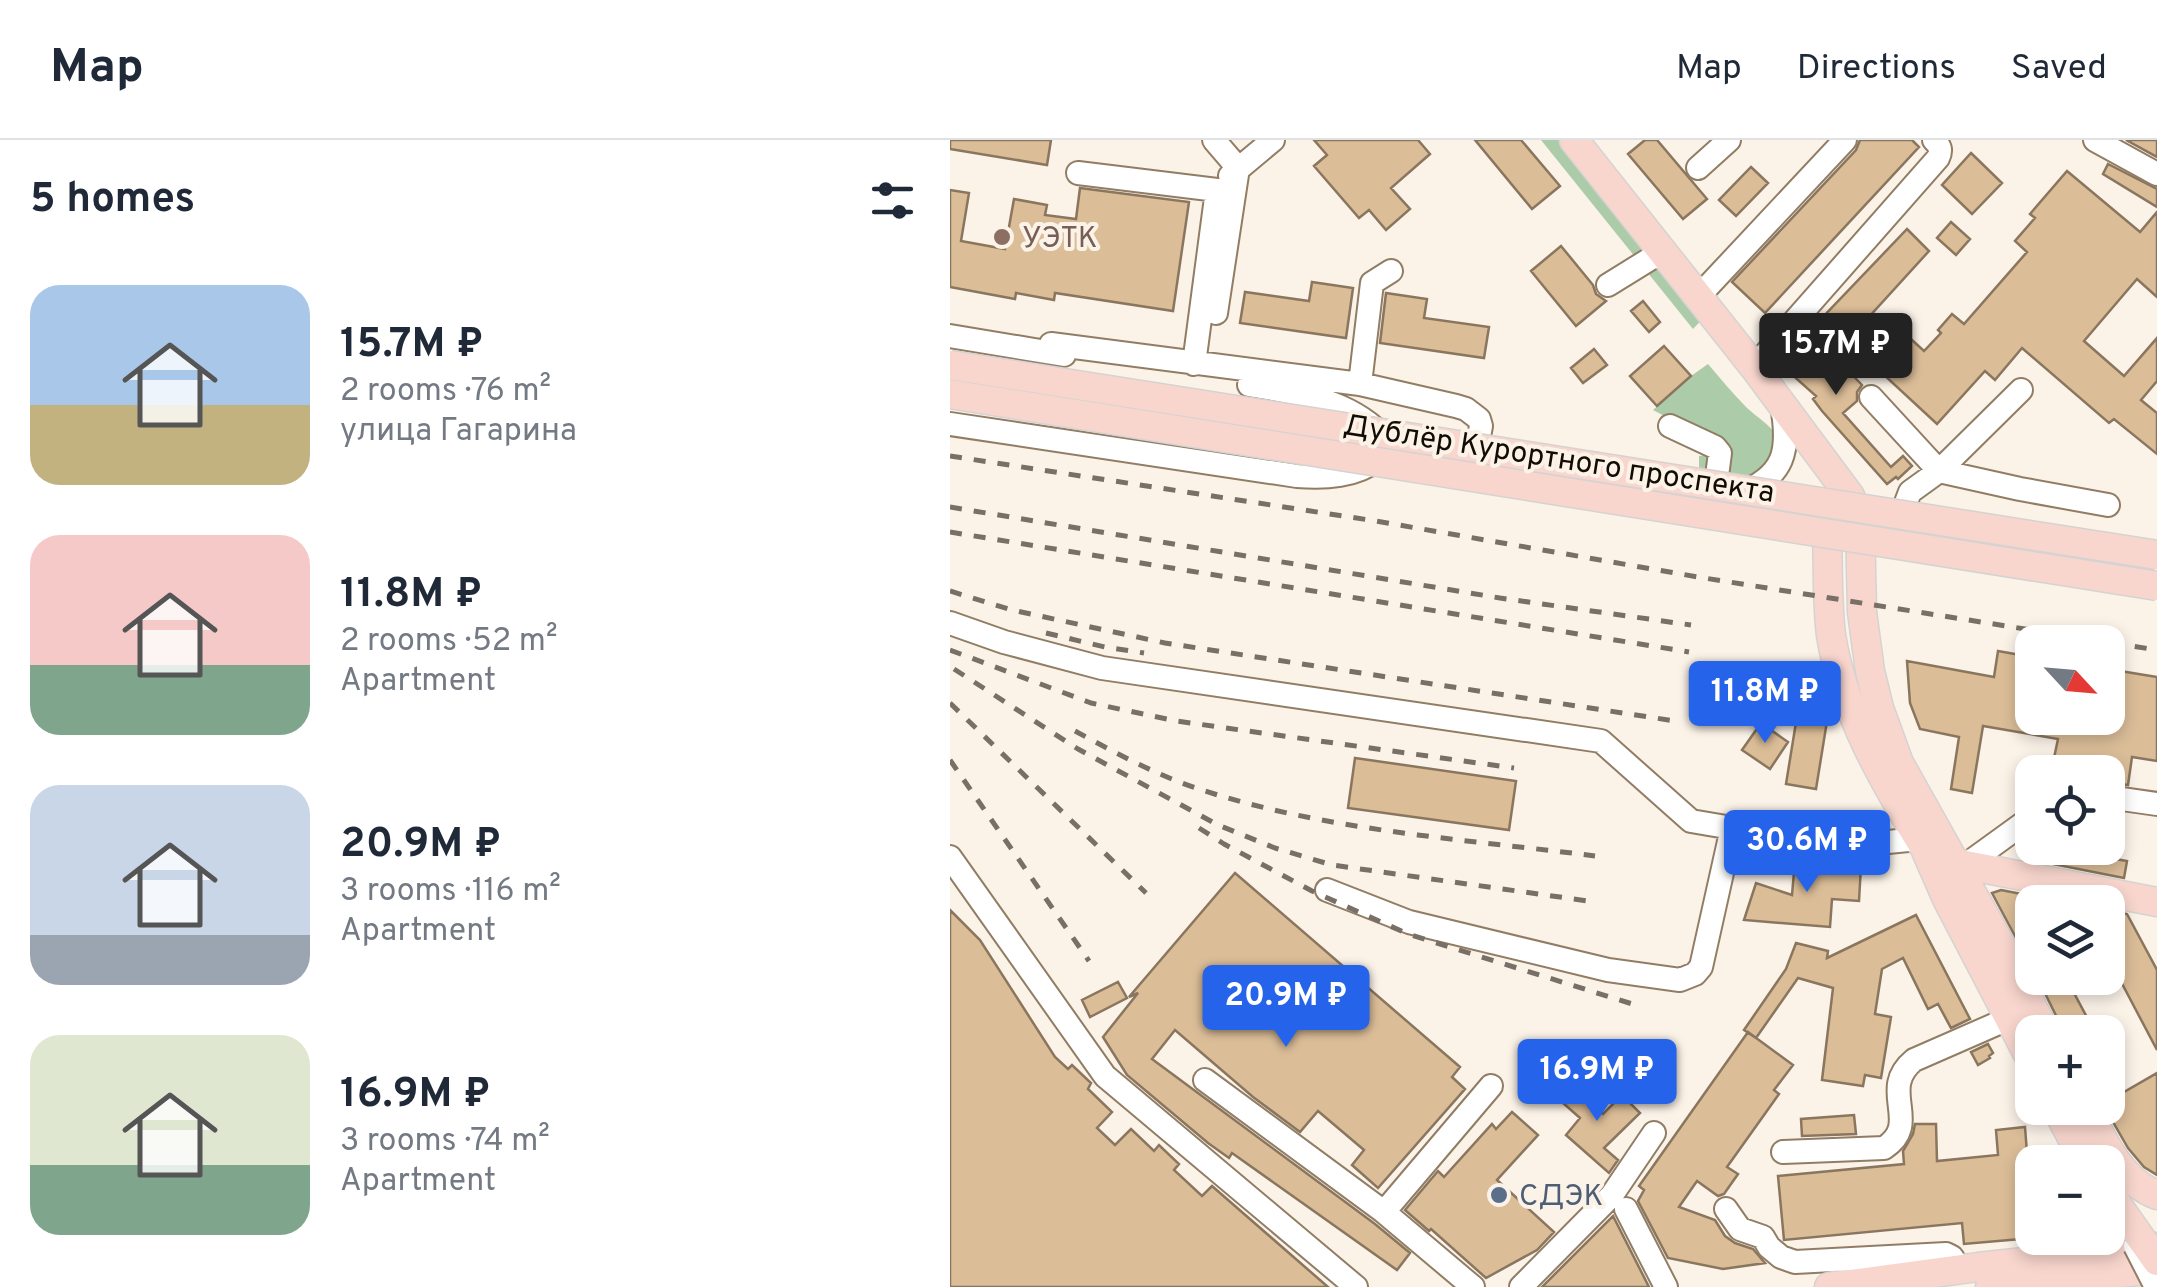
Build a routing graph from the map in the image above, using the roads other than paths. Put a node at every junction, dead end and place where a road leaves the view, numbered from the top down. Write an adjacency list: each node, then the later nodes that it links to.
1 (1214, 140): 8 (street)
2 (1273, 140): 8 (street)
3 (1574, 140): 13 (main road)
4 (1729, 140): 9 (street)
5 (1845, 140): 16 (street)
6 (1934, 140): 21 (street)
7 (2095, 140): 11 (street)
8 (1238, 168): 12 (street); 20 (street)
9 (1698, 168)
10 (1078, 173): 12 (street)
11 (2157, 174)
12 (1217, 190): 20 (street)
13 (1662, 251): 15 (street); 16 (main road)
14 (1391, 271): 23 (street)
15 (1608, 285)
16 (1698, 297): 21 (main road)
17 (950, 336): 31 (street)
18 (1051, 344): 20 (street)
19 (950, 365): 39 (main road, Дублёр Курортного проспекта, bridge)
20 (1201, 365): 23 (street)
21 (1754, 367): 27 (main road)
22 (950, 378): 31 (street)
23 (1360, 384): 32 (street)
24 (2021, 390): 33 (street)
25 (950, 394): 41 (main road, Дублёр Курортного проспекта, bridge)
26 (1871, 397): 33 (street)
27 (1782, 406): 30 (main road); 34 (street)
28 (950, 424): 31 (street)
29 (1670, 426): 34 (street)
30 (1813, 446): 36 (main road); 37 (main road)
31 (1396, 450): 32 (street)
32 (1474, 464): 34 (street)
33 (1939, 471): 35 (street); 38 (street)
34 (1718, 500): 36 (street)
35 (2108, 505)
36 (1827, 517): 37 (main road); 47 (main road)
37 (1860, 523): 38 (main road); 49 (main road)
38 (1896, 530): 40 (main road)
39 (2157, 554)
40 (2157, 574)
41 (2157, 586)
42 (950, 622): 45 (street)
43 (2125, 800): 44 (street)
44 (2157, 804)
45 (1732, 828): 47 (street); 50 (street)
46 (2015, 829): 49 (street)
47 (1922, 845): 52 (main road); 54 (main road)
48 (950, 857): 72 (street)
49 (1964, 865): 51 (main road); 53 (main road)
50 (1327, 890)
51 (2157, 902)
52 (2022, 1015)
53 (2036, 1015)
54 (2010, 1018): 55 (main road); 59 (street)
55 (2015, 1028)
56 (1205, 1080): 65 (street)
57 (1491, 1086): 65 (street)
58 (1654, 1134): 74 (street)
59 (1783, 1152)
60 (2125, 1185): 61 (main road)
61 (2157, 1195)
62 (1626, 1209): 75 (street)
63 (1726, 1209): 70 (street)
64 (2125, 1209): 67 (main road, bridge)
65 (1384, 1212): 73 (street)
66 (2125, 1219): 78 (street, bridge)
67 (2151, 1250): 70 (main road)
68 (2035, 1255): 70 (main road)
69 (2157, 1269): 71 (main road)
70 (1976, 1274): 71 (main road); 76 (main road)
71 (2070, 1276): 77 (main road)
72 (1356, 1287)
73 (1473, 1287)
74 (1521, 1287)
75 (1666, 1287)
76 (1829, 1287)
77 (2117, 1287)
78 (2156, 1287)

